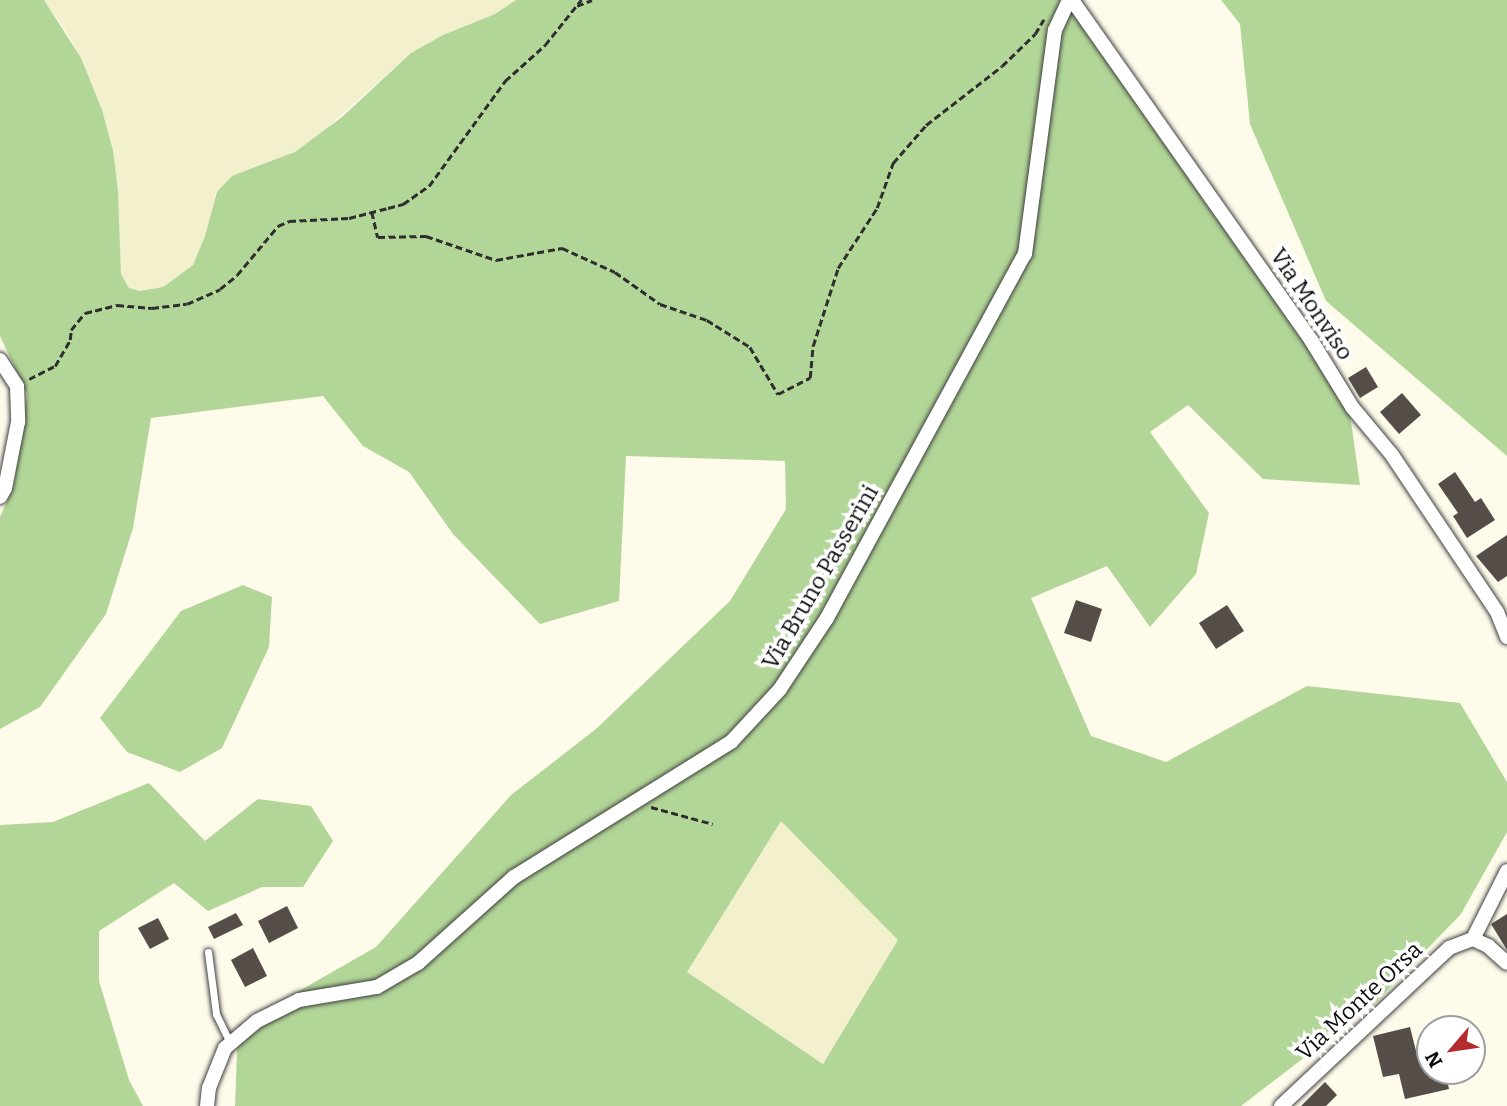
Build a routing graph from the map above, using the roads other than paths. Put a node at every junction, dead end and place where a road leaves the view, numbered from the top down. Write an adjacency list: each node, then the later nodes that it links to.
1 (1071, 0): 4 (street, Via Monviso); 9 (street, Via Bruno Passerini)
2 (0, 360): 3 (street)
3 (0, 497)
4 (1507, 636)
5 (1507, 871): 6 (street)
6 (1474, 939): 8 (street); 11 (street, Via Monte Orsa)
7 (208, 952): 9 (lane)
8 (1507, 964)
9 (230, 1043): 10 (street, Via Bruno Passerini)
10 (207, 1106)
11 (1281, 1106)

